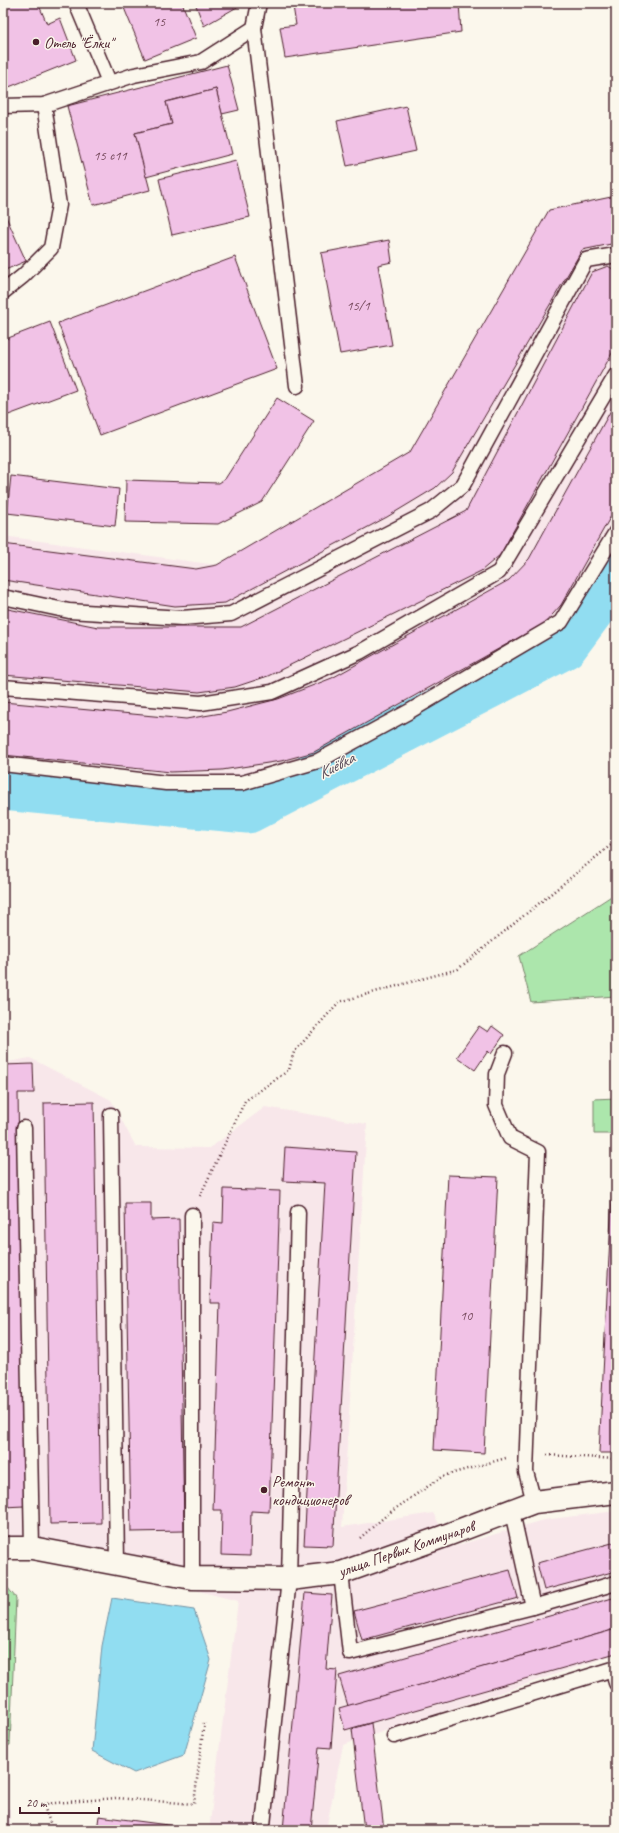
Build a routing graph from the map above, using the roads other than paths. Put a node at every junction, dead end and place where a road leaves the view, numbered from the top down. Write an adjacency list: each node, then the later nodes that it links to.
1 (76, 3): 4 (lane)
2 (259, 3): 3 (lane)
3 (254, 28): 4 (lane); 10 (lane)
4 (109, 82): 5 (lane)
5 (44, 105): 6 (lane); 8 (lane)
6 (3, 106)
7 (616, 255): 12 (lane)
8 (3, 292)
9 (616, 375): 13 (lane)
10 (297, 386)
11 (616, 532): 14 (lane)
12 (3, 597)
13 (3, 687)
14 (3, 764)
15 (505, 1054): 21 (lane)
16 (111, 1115): 25 (lane)
17 (24, 1128): 24 (lane)
18 (298, 1212): 28 (lane)
19 (192, 1215): 27 (lane)
20 (616, 1492): 21 (street, улица Первых Коммунаров)
21 (534, 1502): 22 (street, улица Первых Коммунаров)
22 (512, 1512): 26 (street, улица Первых Коммунаров); 30 (lane)
23 (3, 1548): 24 (street, улица Первых Коммунаров)
24 (32, 1548): 25 (street, улица Первых Коммунаров)
25 (117, 1565): 27 (street, улица Первых Коммунаров)
26 (341, 1573): 28 (street, улица Первых Коммунаров); 30 (lane)
27 (192, 1578): 28 (street, улица Первых Коммунаров)
28 (289, 1579): 33 (lane)
29 (616, 1583): 30 (lane)
30 (534, 1607)
31 (616, 1683): 32 (lane)
32 (394, 1736)
33 (263, 1825)

